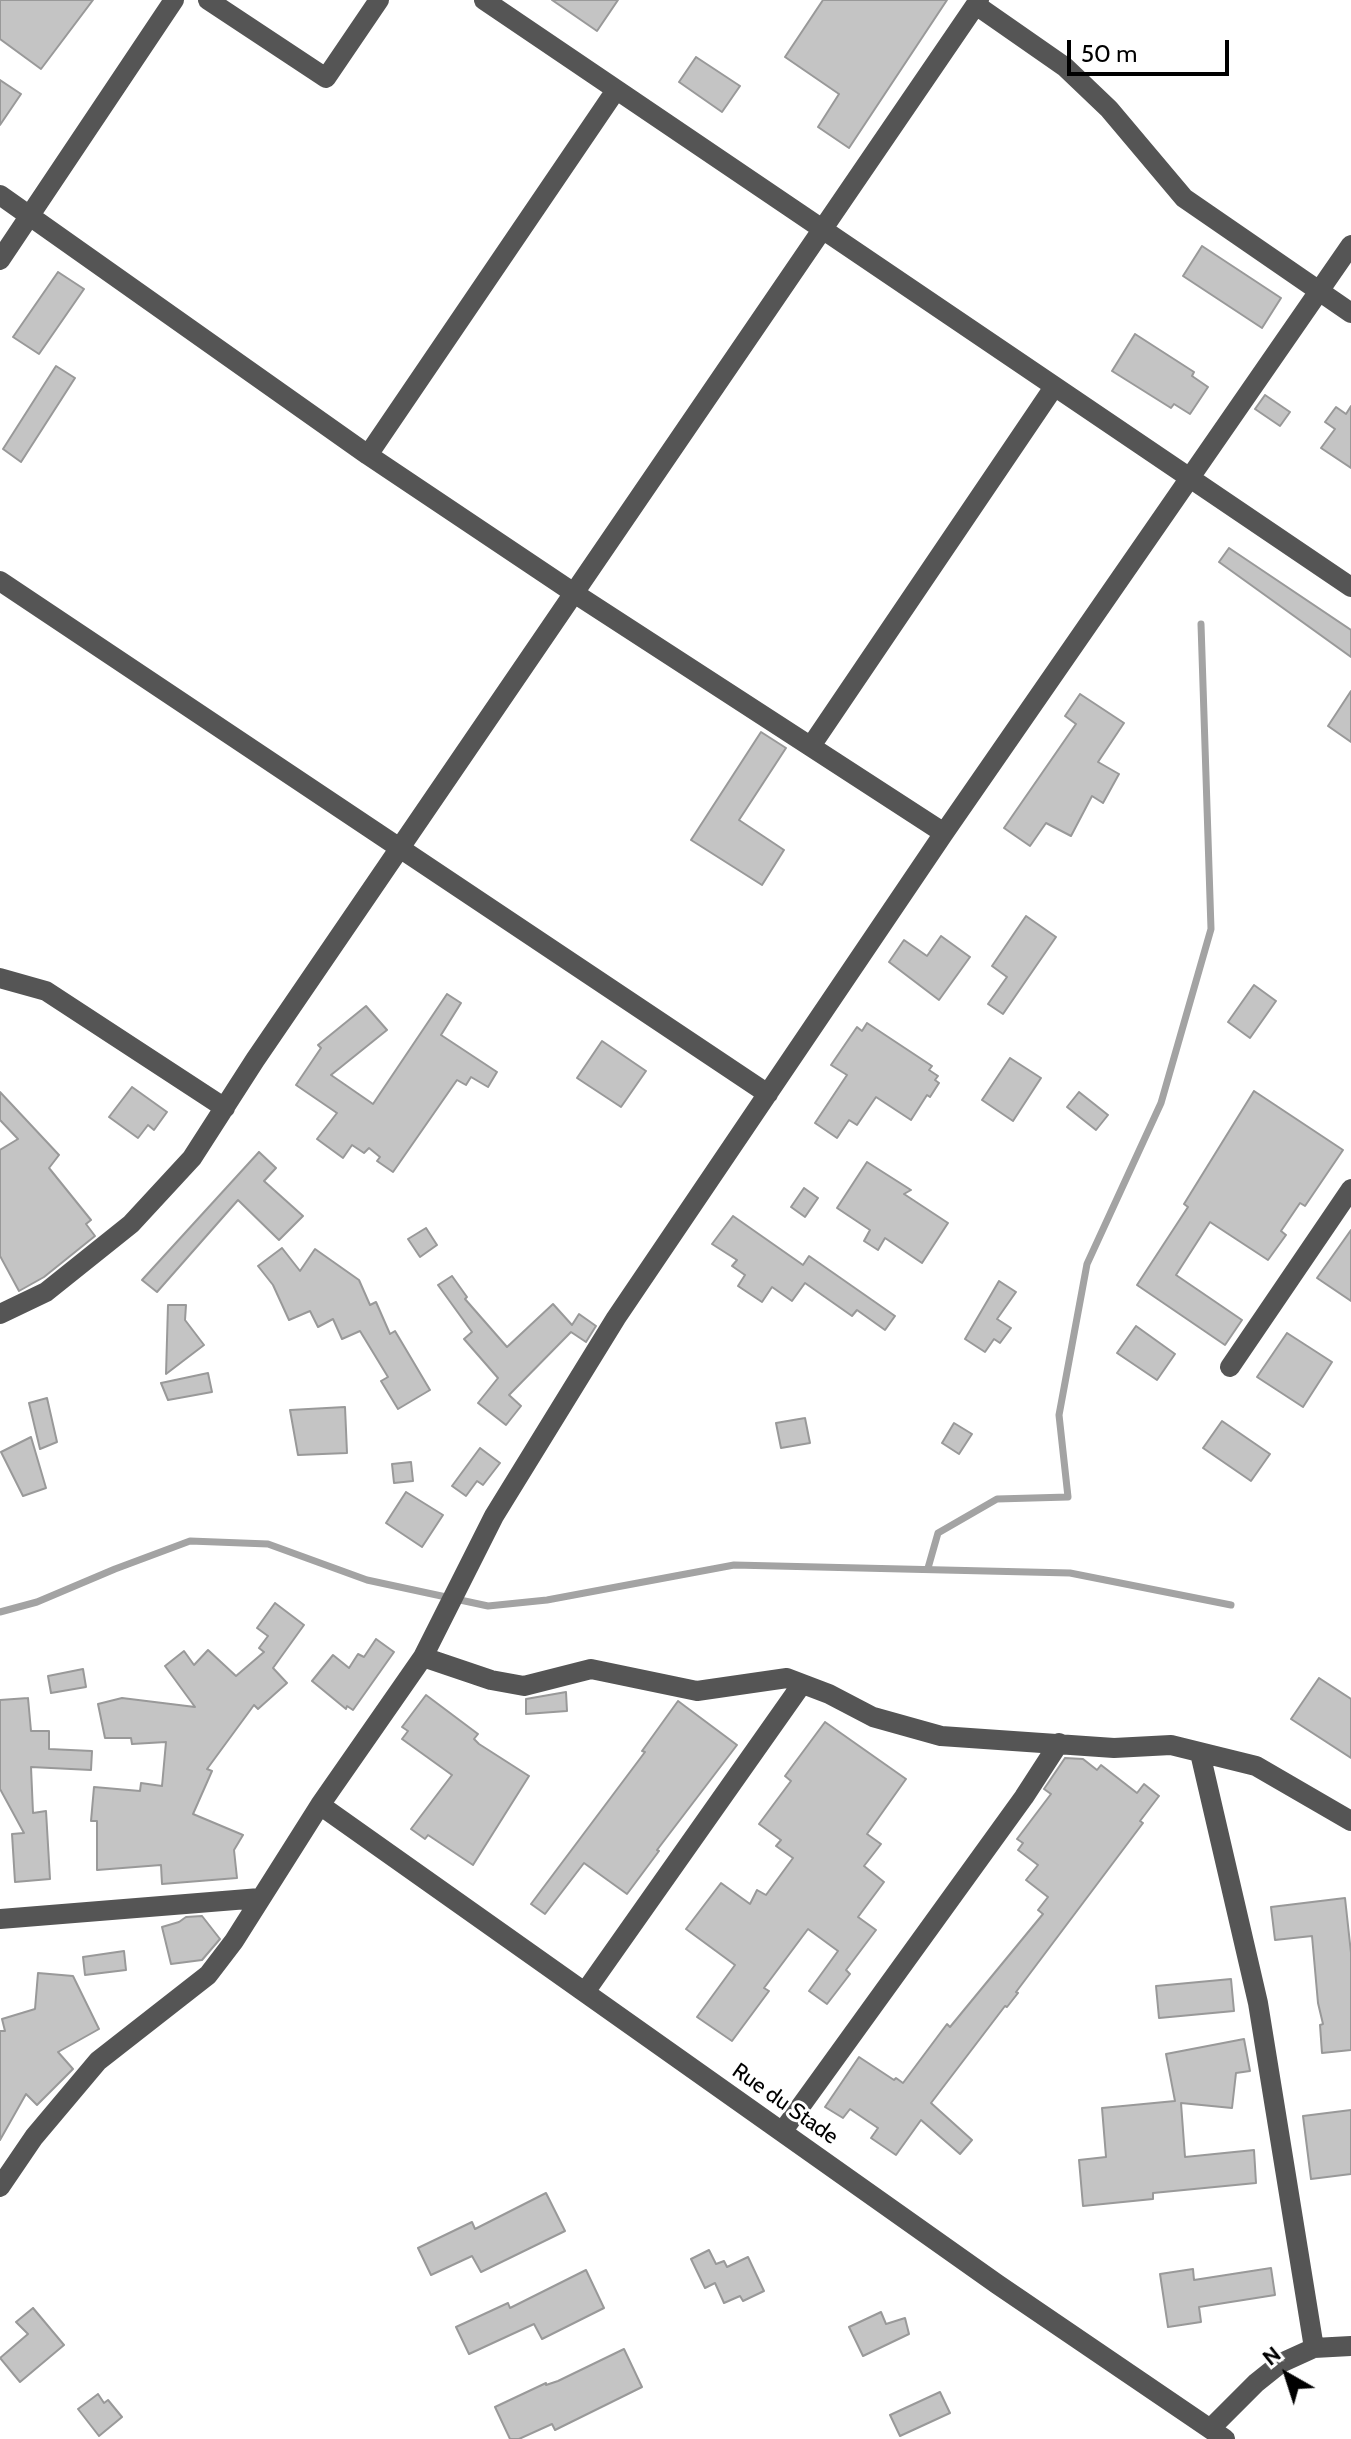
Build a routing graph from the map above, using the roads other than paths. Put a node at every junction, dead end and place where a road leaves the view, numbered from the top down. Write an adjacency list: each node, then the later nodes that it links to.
1 (174, 0): 8 (street)
2 (208, 0): 3 (street)
3 (379, 0)
4 (484, 0): 6 (street)
5 (977, 3): 9 (street); 12 (street)
6 (616, 90): 9 (street); 15 (street)
7 (0, 195): 8 (street)
8 (30, 215): 11 (street); 15 (street)
9 (822, 231): 14 (street); 19 (street)
10 (1351, 245): 12 (street)
11 (0, 260)
12 (1319, 292): 13 (street); 16 (street)
13 (1351, 313)
14 (1054, 387): 16 (street); 20 (street)
15 (368, 455): 19 (street)
16 (1191, 479): 18 (street); 21 (street)
17 (0, 581): 22 (street)
18 (1351, 587)
19 (574, 593): 20 (street); 22 (street)
20 (811, 746): 21 (street)
21 (944, 833): 24 (street)
22 (400, 848): 24 (street); 25 (street)
23 (0, 978): 25 (street)
24 (768, 1094): 29 (street)
25 (225, 1108): 27 (street)
26 (1351, 1189): 28 (street)
27 (0, 1314)
28 (1230, 1367)
29 (423, 1657): 30 (street); 33 (street)
30 (802, 1684): 31 (street); 37 (street)
31 (1059, 1743): 32 (street); 38 (street)
32 (1200, 1753): 34 (street); 41 (street)
33 (320, 1805): 35 (street); 37 (street, Rue du Stade)
34 (1351, 1821)
35 (260, 1898): 36 (street); 39 (street)
36 (0, 1919)
37 (585, 1992): 38 (street, Rue du Stade)
38 (782, 2132): 42 (street, Rue du Stade)
39 (0, 2187)
40 (1351, 2346): 41 (street)
41 (1314, 2348): 42 (street)
42 (1217, 2434)

